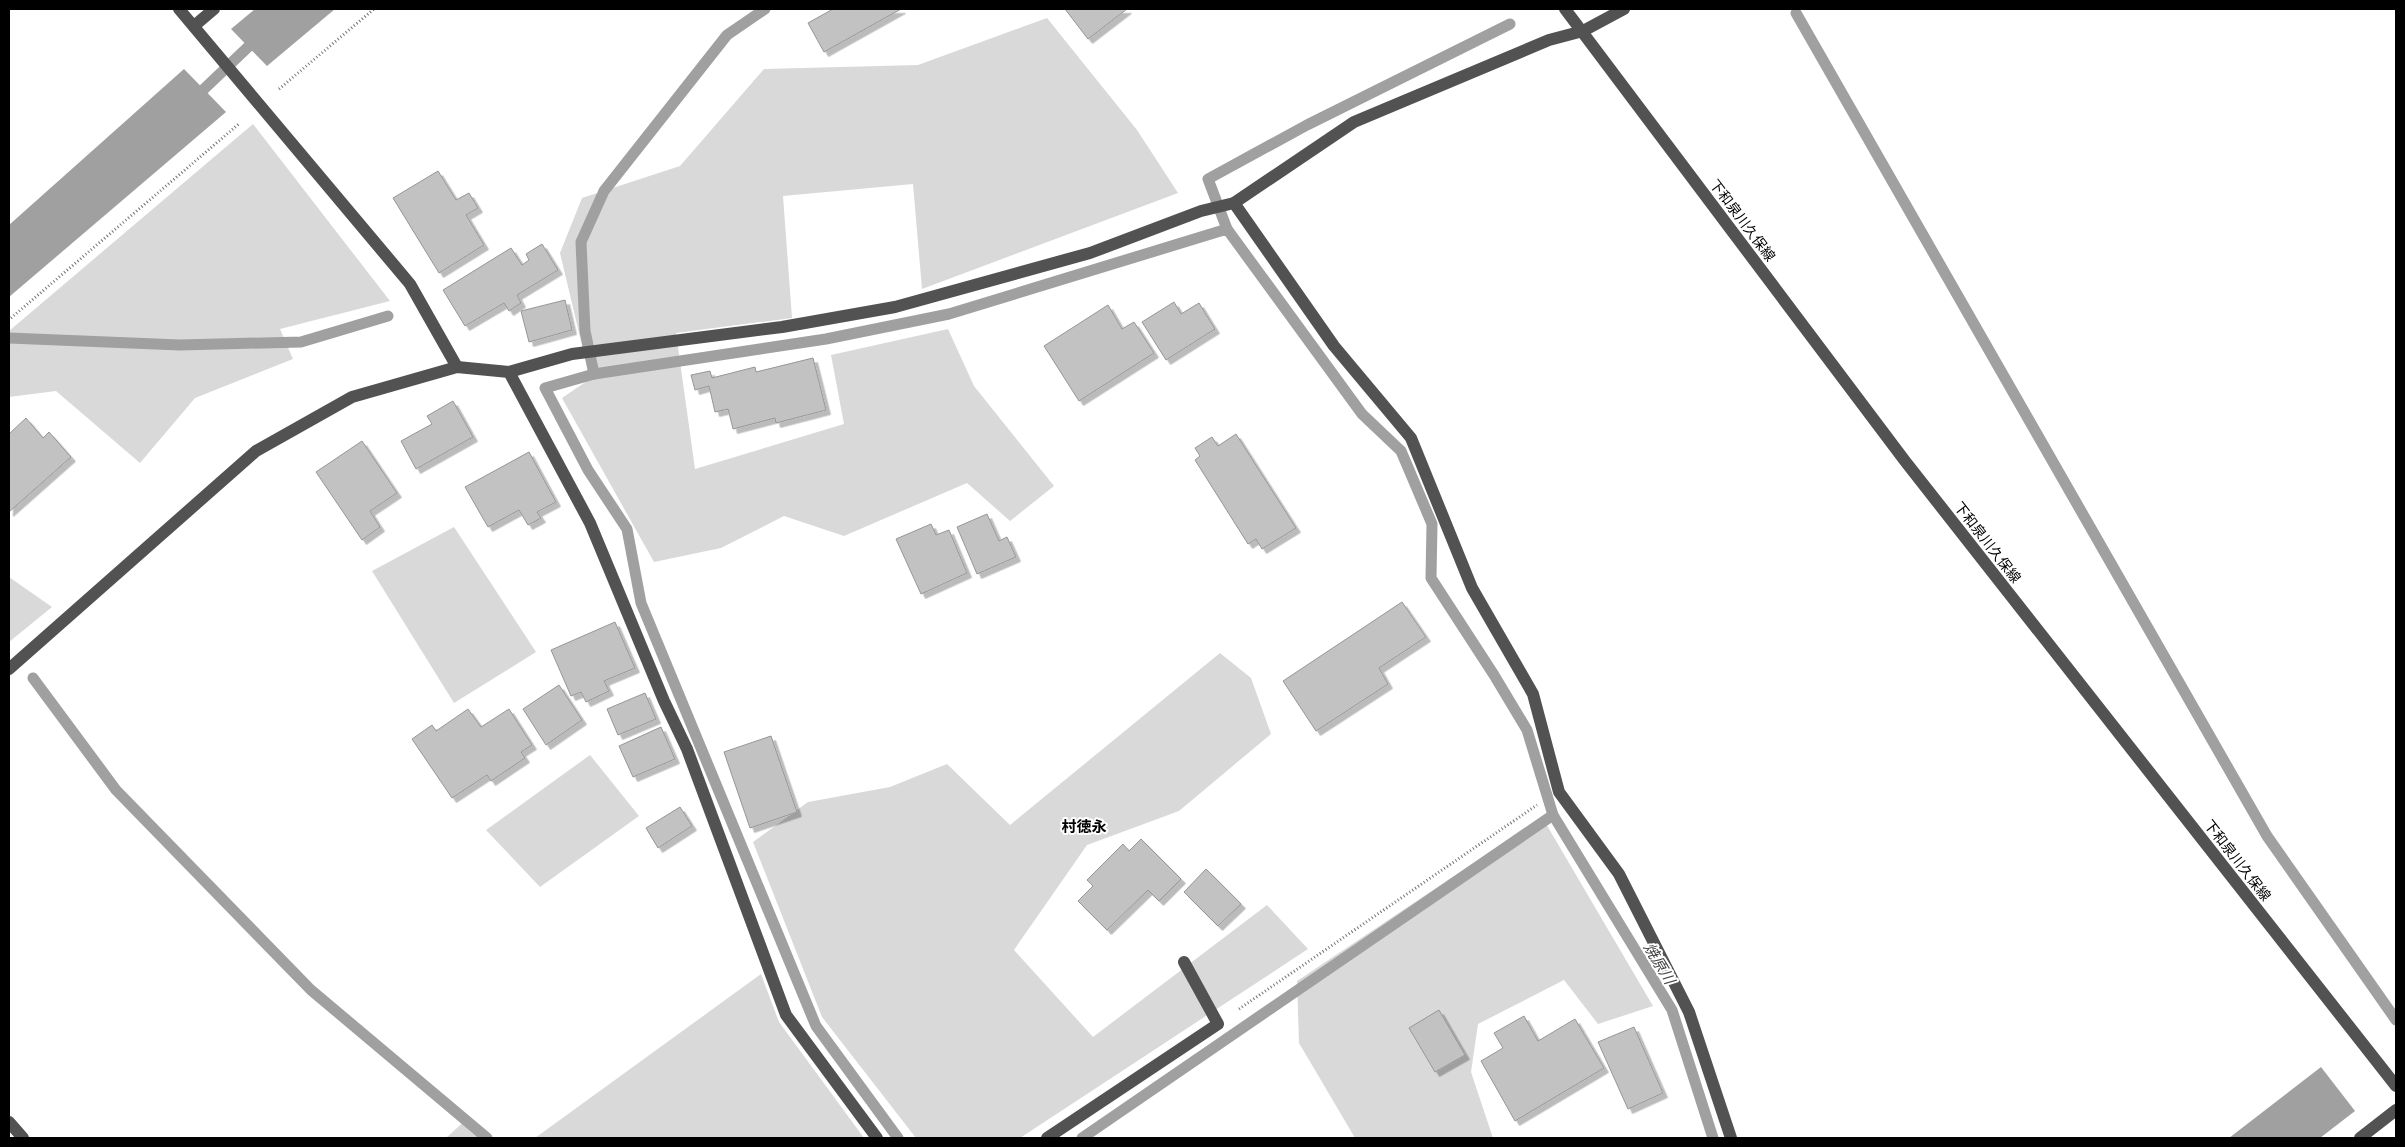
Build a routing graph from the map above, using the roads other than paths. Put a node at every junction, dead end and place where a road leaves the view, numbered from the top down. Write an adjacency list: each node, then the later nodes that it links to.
1 (179, 9): 5 (street)
2 (214, 9): 5 (street)
3 (1565, 9): 6 (street, 下和泉川久保線)
4 (1624, 9): 6 (street)
5 (194, 26): 8 (street)
6 (1583, 31): 7 (street); 12 (street, 下和泉川久保線)
7 (1234, 203): 9 (street); 18 (street)
8 (457, 367): 9 (street); 10 (street)
9 (509, 372): 16 (street)
10 (9, 669)
11 (1184, 962): 17 (street)
12 (2396, 1086)
13 (2396, 1110): 19 (street)
14 (9, 1122): 15 (street)
15 (23, 1138)
16 (877, 1138)
17 (1047, 1138)
18 (1731, 1138)
19 (2360, 1138)

